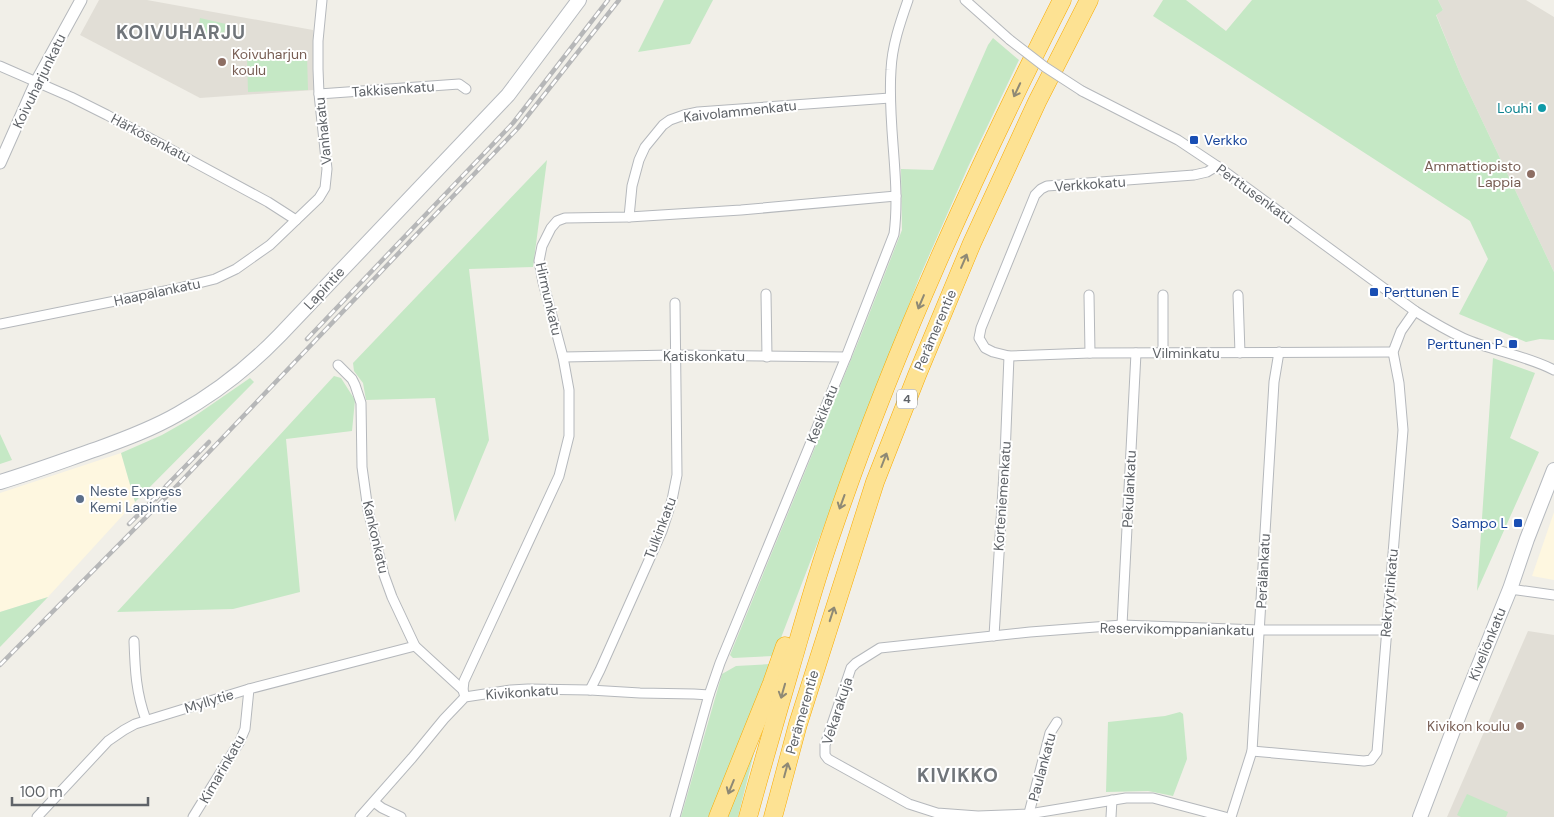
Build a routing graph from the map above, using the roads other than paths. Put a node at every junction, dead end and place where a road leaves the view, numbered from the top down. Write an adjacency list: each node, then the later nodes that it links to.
1 (81, 0): 9 (street, Koivuharjunkatu)
2 (322, 0): 11 (street, Vanhakatu)
3 (579, 0): 40 (main road, Lapintie)
4 (908, 0): 12 (street, Keskikatu)
5 (965, 0): 14 (street, Perttusenkatu, bridge)
6 (1062, 0): 41 (highway, Perämerentie / 4, one-way to 41)
7 (1089, 0): 68 (highway, Perämerentie / 4, one-way to 7)
8 (0, 66): 9 (street, Härkösenkatu)
9 (36, 82): 13 (street, Koivuharjunkatu); 17 (street, Härkösenkatu)
10 (466, 89): 11 (street, Takkisenkatu)
11 (319, 94): 17 (street, Vanhakatu)
12 (890, 98): 15 (street, Keskikatu); 16 (street, Kaivolammenkatu)
13 (0, 163)
14 (1217, 166): 23 (street, Perttusenkatu); 25 (street, Verkkokatu)
15 (896, 196): 16 (street, Hirmunkatu); 36 (street, Keskikatu)
16 (630, 217): 34 (street, Hirmunkatu)
17 (296, 220): 24 (street, Haapalankatu)
18 (766, 294): 35 (street)
19 (1089, 295): 29 (street)
20 (1163, 295): 31 (street)
21 (1238, 295): 26 (street)
22 (675, 303): 32 (street, Tulkinkatu)
23 (1415, 311): 28 (street); 38 (street, Perttusenkatu)
24 (0, 324)
25 (983, 345): 33 (street, Vilminkatu)
26 (1240, 352): 27 (street, Vilminkatu); 31 (street, Vilminkatu)
27 (1279, 352): 28 (street, Vilminkatu); 45 (street, Perälänkatu)
28 (1393, 352): 46 (street, Rekryytinkatu)
29 (1090, 353): 30 (street, Vilminkatu); 33 (street, Vilminkatu)
30 (1136, 353): 31 (street, Vilminkatu); 44 (street, Pekulankatu)
31 (1163, 353)
32 (674, 356): 34 (street, Katiskonkatu); 35 (street, Katiskonkatu); 52 (street, Tulkinkatu)
33 (1009, 356): 47 (street, Korteniemenkatu)
34 (563, 357): 53 (street, Hirmunkatu)
35 (767, 357): 36 (street, Katiskonkatu)
36 (846, 357): 54 (street, Keskikatu)
37 (338, 365): 49 (street, Kankonkatu)
38 (1554, 370)
39 (1554, 470): 42 (main road, Kiveliönkatu)
40 (0, 482)
41 (816, 580): 66 (highway, one-way to 66); 67 (highway, Perämerentie / 4, one-way to 67)
42 (1510, 588): 43 (street); 72 (main road, Kiveliönkatu)
43 (1554, 595)
44 (1122, 625): 45 (street, Reservikomppaniankatu); 47 (street, Reservikomppaniankatu)
45 (1259, 630): 46 (street, Reservikomppaniankatu); 57 (street, Perälänkatu)
46 (1386, 630): 57 (street, Rekryytinkatu)
47 (994, 636): 50 (street, Reservikomppaniankatu)
48 (134, 641): 55 (street)
49 (415, 646): 51 (street, Myllytie); 53 (street, Kankonkatu)
50 (880, 648): 60 (street, Vekarakuja)
51 (249, 689): 55 (street, Myllytie); 62 (street, Kimarinkatu)
52 (590, 690): 53 (street, Kivikonkatu); 54 (street, Kivikonkatu)
53 (464, 693): 59 (street, Kivikonkatu)
54 (709, 695): 65 (street, Keskikatu)
55 (146, 720): 61 (street, Myllytie)
56 (1057, 722): 60 (street, Paulankatu)
57 (1252, 751): 71 (street, Perälänkatu)
58 (1112, 800): 60 (street); 69 (street); 70 (street)
59 (374, 802): 63 (street, Kivikonkatu); 64 (street)
60 (1029, 816)
61 (36, 817)
62 (193, 817)
63 (360, 817)
64 (401, 817)
65 (675, 817)
66 (718, 817)
67 (748, 817)
68 (773, 817)
69 (1111, 817)
70 (1225, 817)
71 (1231, 817)
72 (1420, 817)

